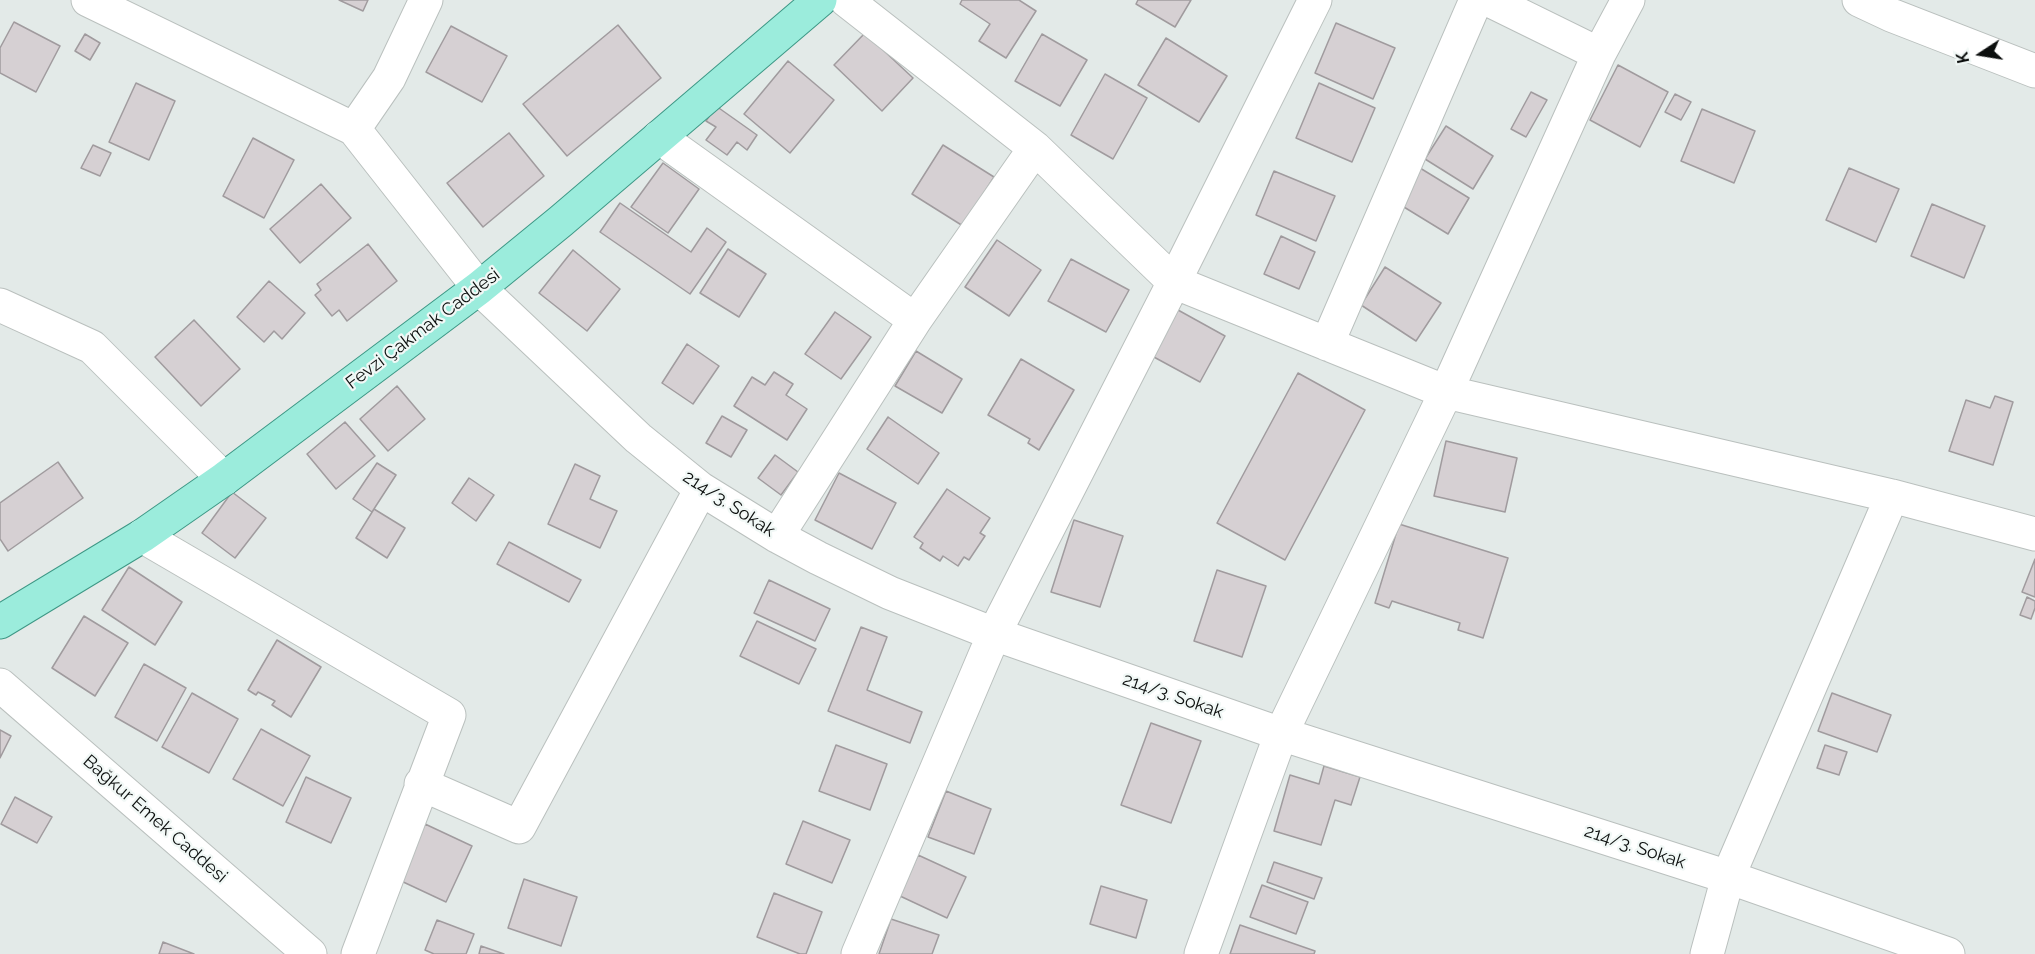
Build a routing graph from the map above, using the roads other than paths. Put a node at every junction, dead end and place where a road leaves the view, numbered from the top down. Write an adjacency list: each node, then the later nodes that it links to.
1 (88, 0): 12 (street)
2 (426, 0): 12 (street)
3 (820, 0): 13 (main road, Fevzi Çakmak Caddesi)
4 (846, 0): 14 (street)
5 (1315, 0): 15 (street)
6 (1476, 0): 19 (street)
7 (1489, 0): 10 (street)
8 (1628, 0): 10 (street)
9 (1859, 0): 11 (street)
10 (1599, 54): 20 (street)
11 (2035, 71)
12 (354, 129): 16 (street, 214/3. Sokak)
13 (659, 136): 16 (main road, Fevzi Çakmak Caddesi); 18 (street)
14 (1035, 148): 15 (street); 18 (street)
15 (1174, 282): 19 (street); 28 (street)
16 (479, 288): 21 (main road, Fevzi Çakmak Caddesi); 22 (street, 214/3. Sokak)
17 (0, 305): 21 (street)
18 (915, 320): 26 (street)
19 (1327, 344): 20 (street)
20 (1446, 392): 23 (street); 30 (street)
21 (224, 479): 25 (main road, Fevzi Çakmak Caddesi)
22 (701, 489): 26 (street, 214/3. Sokak); 31 (street)
23 (1892, 495): 24 (street); 32 (street)
24 (2035, 534)
25 (142, 536): 27 (main road, Fevzi Çakmak Caddesi); 31 (street)
26 (777, 536): 28 (street, 214/3. Sokak)
27 (0, 622)
28 (994, 634): 30 (street, 214/3. Sokak); 35 (street)
29 (0, 685): 33 (street, Bağkur Emek Caddesi)
30 (1281, 734): 32 (street, 214/3. Sokak); 36 (street)
31 (421, 784): 34 (street)
32 (1728, 877): 37 (street); 38 (street, 214/3. Sokak)
33 (310, 954)
34 (358, 954)
35 (858, 954)
36 (1201, 954)
37 (1707, 954)
38 (1948, 954)

